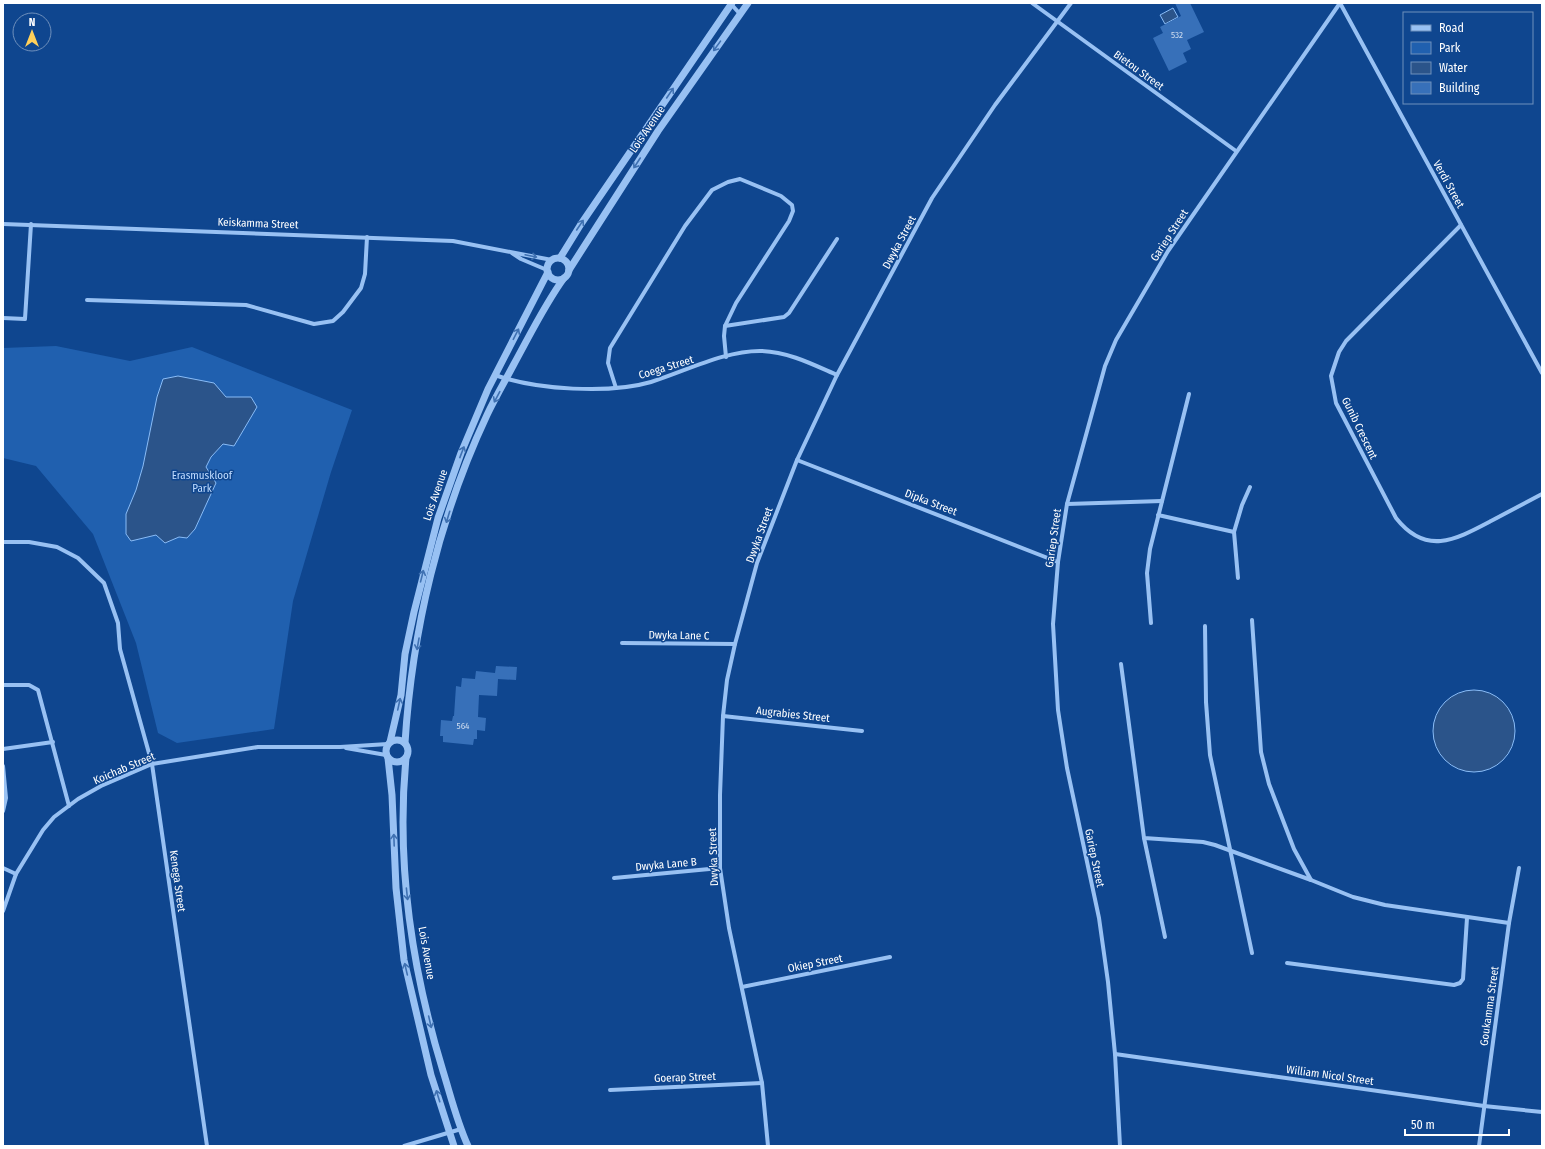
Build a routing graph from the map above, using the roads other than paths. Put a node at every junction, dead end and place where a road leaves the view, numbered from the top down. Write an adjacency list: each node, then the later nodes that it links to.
1 (731, 3): 6 (street); 15 (street, Lois Avenue, one-way to 1)
2 (748, 3): 6 (street, Lois Avenue)
3 (1032, 3): 7 (street, Bietou Street)
4 (1071, 3): 7 (street, Dwyka Street)
5 (1340, 3): 8 (street, Gariep Street); 11 (street, Verdi Street)
6 (740, 14): 17 (street, Lois Avenue, one-way to 17)
7 (1058, 22): 8 (street, Bietou Street); 26 (street, Dwyka Street)
8 (1236, 151): 34 (street, Gariep Street)
9 (3, 224): 10 (street, Keiskamma Street)
10 (31, 224): 12 (street, Keiskamma Street); 21 (street)
11 (1461, 225): 24 (street, Verdi Street); 32 (street, Gunib Crescent)
12 (367, 237): 14 (street, Keiskamma Street); 20 (street)
13 (837, 239): 22 (street)
14 (510, 252): 16 (street, Keiskamma Street, one-way to 16); 18 (street, Keiskamma Street)
15 (560, 258): 16 (street); 17 (street)
16 (552, 260): 18 (street)
17 (569, 270): 19 (street)
18 (548, 271): 19 (street); 25 (street, Lois Avenue, one-way to 18)
19 (564, 278): 27 (street, Lois Avenue)
20 (87, 300)
21 (3, 318)
22 (725, 326): 23 (street); 28 (street)
23 (726, 357): 26 (street, Coega Street); 28 (street, Coega Street)
24 (1542, 373)
25 (495, 375): 27 (street, Coega Street); 50 (street, Lois Avenue, one-way to 25)
26 (838, 375): 30 (street, Dwyka Street)
27 (506, 379): 28 (street, Coega Street); 51 (street, Lois Avenue, one-way to 51)
28 (616, 388)
29 (1189, 394): 33 (street)
30 (797, 460): 38 (street, Dipka Street); 44 (street, Dwyka Street)
31 (1250, 487): 36 (street)
32 (1542, 494)
33 (1162, 501): 34 (street); 35 (street)
34 (1067, 504): 38 (street, Gariep Street)
35 (1158, 515): 36 (street); 41 (street)
36 (1234, 532): 39 (street)
37 (3, 542): 56 (street, Kenega Street)
38 (1058, 562): 76 (street, Gariep Street)
39 (1238, 578)
40 (1252, 620): 67 (street)
41 (1151, 623)
42 (1205, 626): 61 (street)
43 (622, 643): 44 (street, Dwyka Lane C)
44 (735, 644): 47 (street, Dwyka Street)
45 (1121, 664): 60 (street)
46 (3, 685): 49 (street)
47 (723, 716): 48 (street, Augrabies Street); 63 (street, Dwyka Street)
48 (862, 731)
49 (53, 742): 53 (street); 58 (street)
50 (389, 743): 51 (street); 52 (street, Koichab Street); 54 (street, Lois Avenue)
51 (405, 743): 55 (street, Lois Avenue)
52 (340, 747): 54 (street, Koichab Street); 56 (street, Koichab Street)
53 (3, 749)
54 (387, 757): 55 (street); 82 (street, Lois Avenue, one-way to 54)
55 (406, 758): 81 (street, Lois Avenue, one-way to 81)
56 (152, 764): 58 (street, Koichab Street); 83 (street, Kenega Street)
57 (3, 766): 59 (street)
58 (69, 806): 65 (street, Koichab Street)
59 (3, 811)
60 (1144, 838): 61 (street); 71 (street)
61 (1232, 852): 67 (street); 72 (street)
62 (3, 868): 65 (street)
63 (720, 868): 66 (street, Dwyka Lane B); 75 (street, Dwyka Street)
64 (1519, 868): 70 (street, Goukamma Street)
65 (16, 874): 68 (street, Koichab Street)
66 (614, 878)
67 (1311, 880): 69 (street)
68 (3, 911)
69 (1467, 918): 70 (street); 74 (street)
70 (1509, 923): 79 (street, Goukamma Street)
71 (1165, 937)
72 (1252, 953)
73 (890, 957): 75 (street, Okiep Street)
74 (1287, 963)
75 (742, 987): 77 (street, Dwyka Street)
76 (1115, 1054): 79 (street, William Nicol Street); 88 (street, Gariep Street)
77 (762, 1083): 78 (street, Goerap Street); 87 (street, Dwyka Street)
78 (610, 1090)
79 (1484, 1106): 80 (street, William Nicol Street); 89 (street, Goukamma Street)
80 (1542, 1112)
81 (460, 1129): 82 (street); 86 (street, Lois Avenue)
82 (449, 1133): 84 (street); 85 (street, Lois Avenue)
83 (207, 1146)
84 (404, 1146)
85 (454, 1146)
86 (468, 1146)
87 (768, 1146)
88 (1120, 1146)
89 (1479, 1146)

